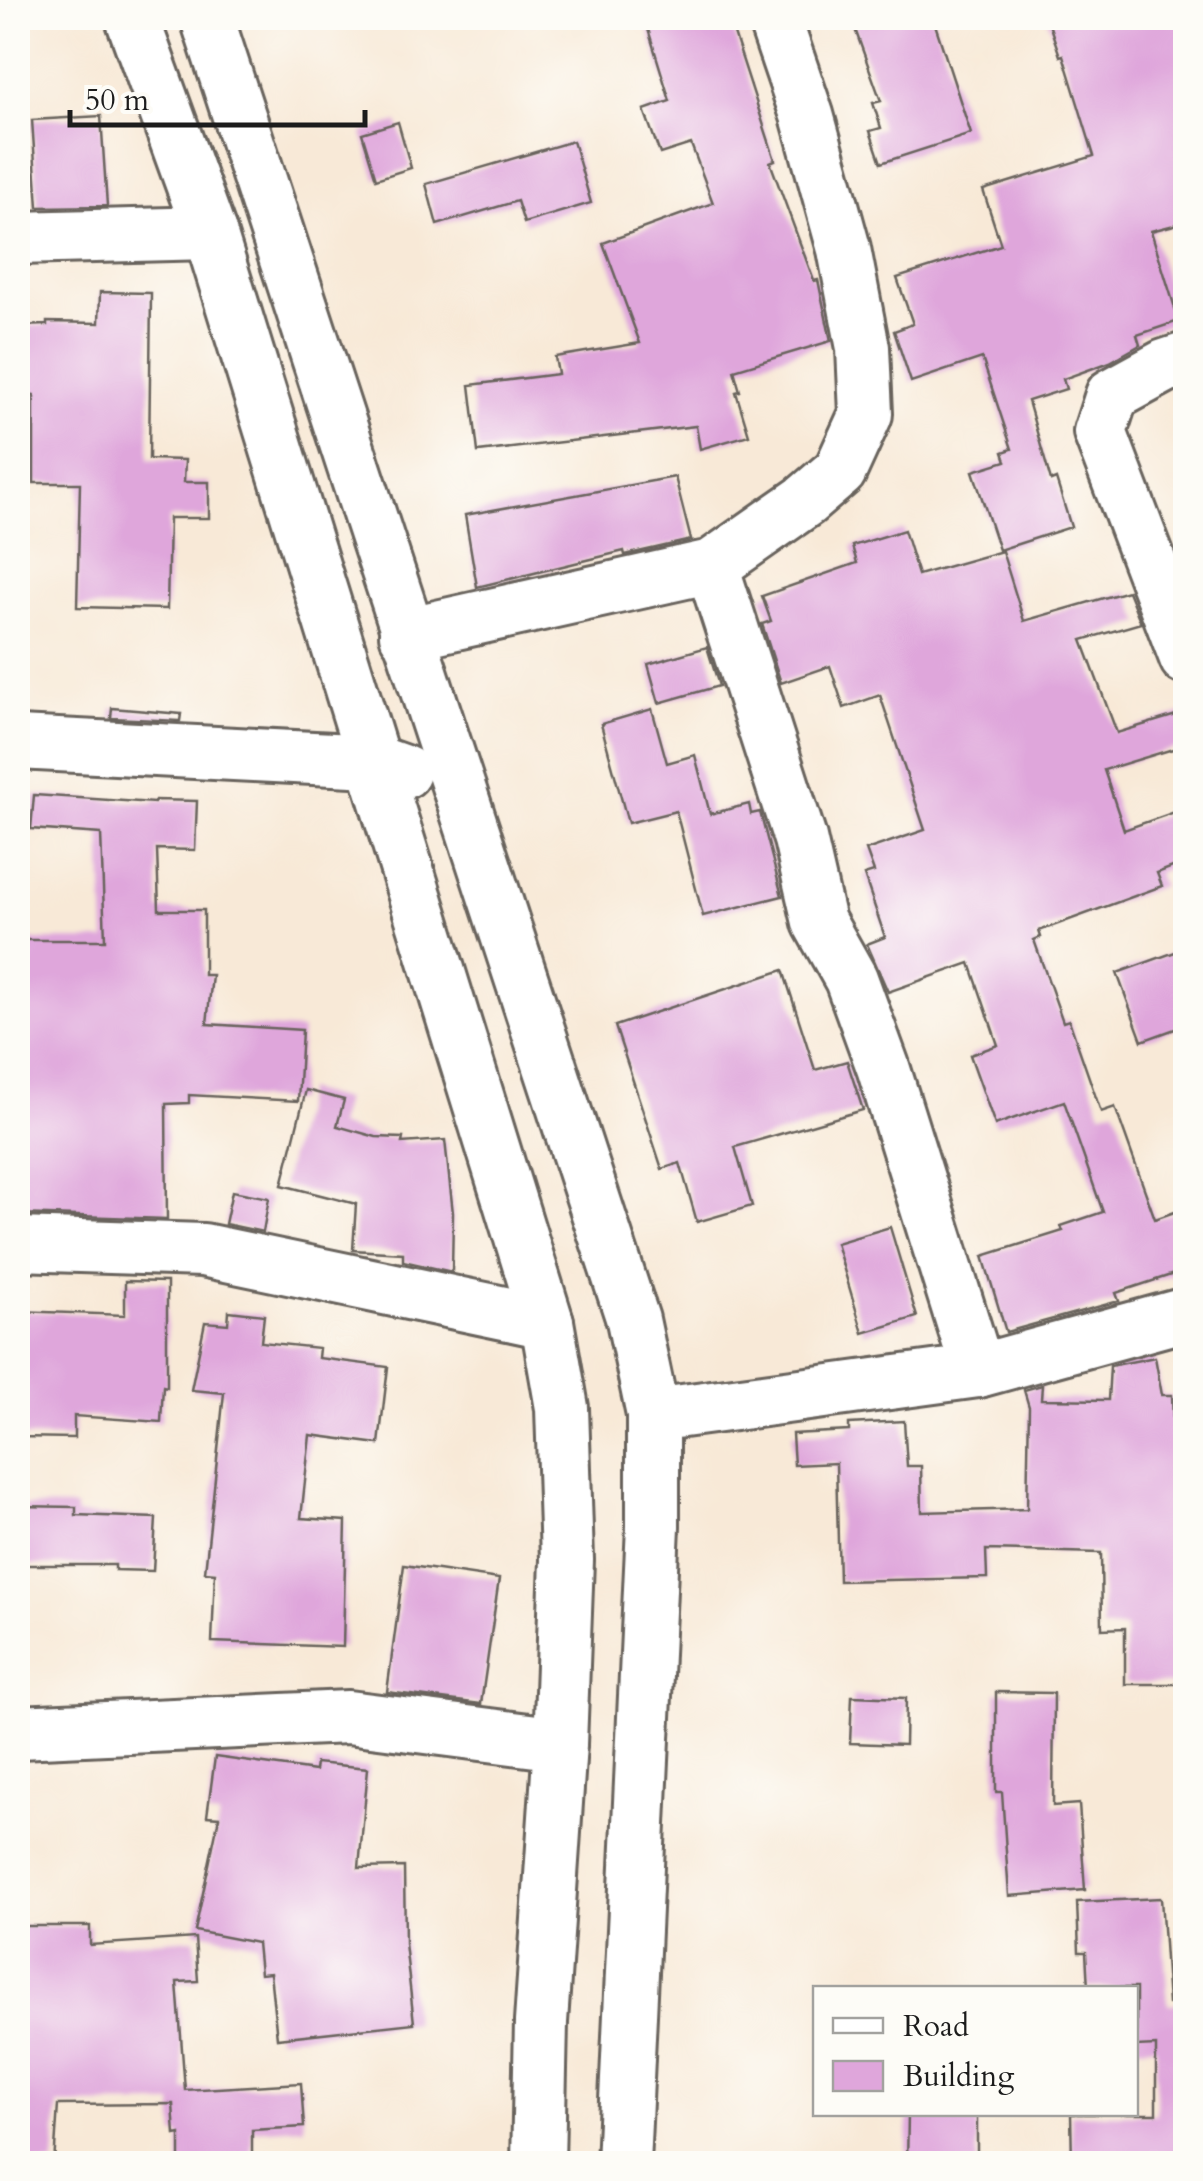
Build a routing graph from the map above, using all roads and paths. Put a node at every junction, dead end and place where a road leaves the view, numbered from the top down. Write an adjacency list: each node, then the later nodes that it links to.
1 (132, 18): 4 (street)
2 (207, 18): 8 (street)
3 (774, 18): 7 (street)
4 (210, 233): 5 (street); 11 (street)
5 (18, 238)
6 (1186, 360): 9 (street)
7 (712, 566): 8 (street); 16 (street)
8 (406, 634): 12 (street)
9 (1186, 658)
10 (18, 743): 11 (street)
11 (373, 761): 12 (street); 15 (street)
12 (458, 792): 17 (street)
13 (18, 1244): 15 (street)
14 (1186, 1314): 16 (street)
15 (547, 1322): 19 (street)
16 (978, 1371): 17 (street)
17 (653, 1415): 21 (street)
18 (18, 1732): 19 (street)
19 (560, 1744): 20 (street)
20 (538, 2164)
21 (622, 2164)

